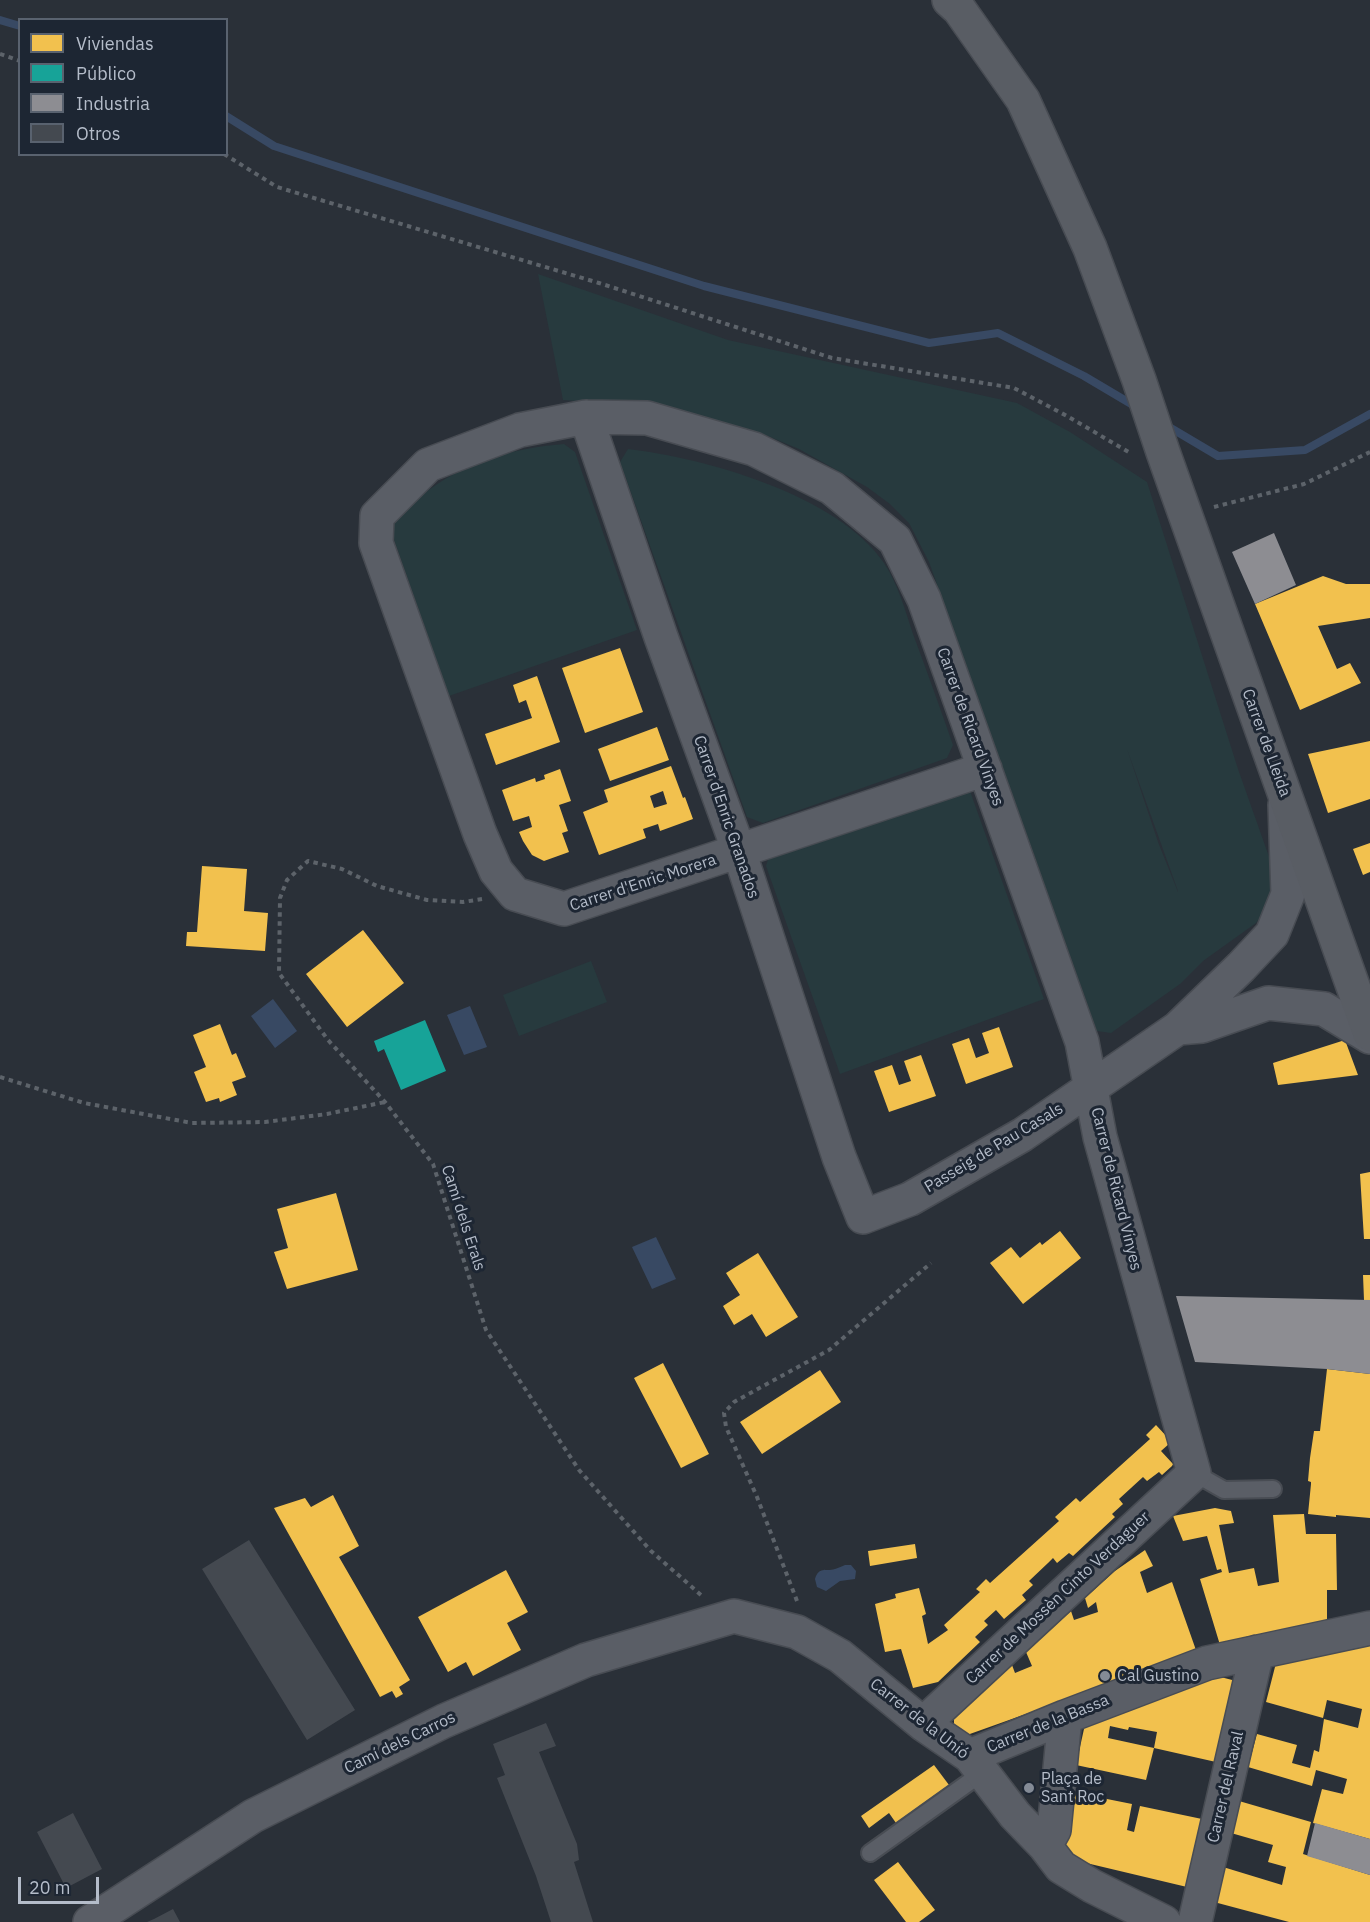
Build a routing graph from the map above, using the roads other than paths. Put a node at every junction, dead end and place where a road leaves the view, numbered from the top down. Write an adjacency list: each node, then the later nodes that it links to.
1 (949, 0): 4 (main road, Carrer de Lleida)
2 (586, 417): 3 (street, Carrer de Ricard Vinyes); 5 (street, Carrer d'Enric Granados); 6 (street, Carrer de Ricard Vinyes)
3 (985, 769): 5 (street, Carrer d'Enric Morera); 9 (street, Carrer de Ricard Vinyes)
4 (1285, 798): 7 (street, Passeig de Pau Casals); 8 (main road, Carrer de Lleida)
5 (739, 851): 6 (street, Carrer d'Enric Morera); 10 (street, Carrer d'Enric Granados)
6 (515, 894)
7 (1178, 1028): 8 (street, Passeig de Pau Casals); 9 (street, Passeig de Pau Casals)
8 (1370, 1036)
9 (1092, 1088): 10 (street, Passeig de Pau Casals); 11 (street, Carrer de Ricard Vinyes)
10 (863, 1217)
11 (1194, 1473): 12 (lane); 17 (street, Carrer de Mossèn Cinto Verdaguer)
12 (1273, 1489)
13 (734, 1616): 17 (street, Carrer de la Unió); 21 (street, Camí dels Carros)
14 (1370, 1628): 15 (street, Carrer de la Bassa)
15 (1257, 1652): 16 (street, Carrer de la Bassa); 23 (street, Carrer del Raval)
16 (1065, 1717): 18 (street, Carrer de la Bassa); 19 (street)
17 (923, 1724): 18 (street, Carrer de la Unió)
18 (976, 1764): 19 (street, Carrer de la Unió); 20 (lane, Carrer de la Bassa)
19 (1045, 1846): 22 (street, Carrer de la Unió)
20 (870, 1853)
21 (90, 1922)
22 (1164, 1922)
23 (1195, 1922)

